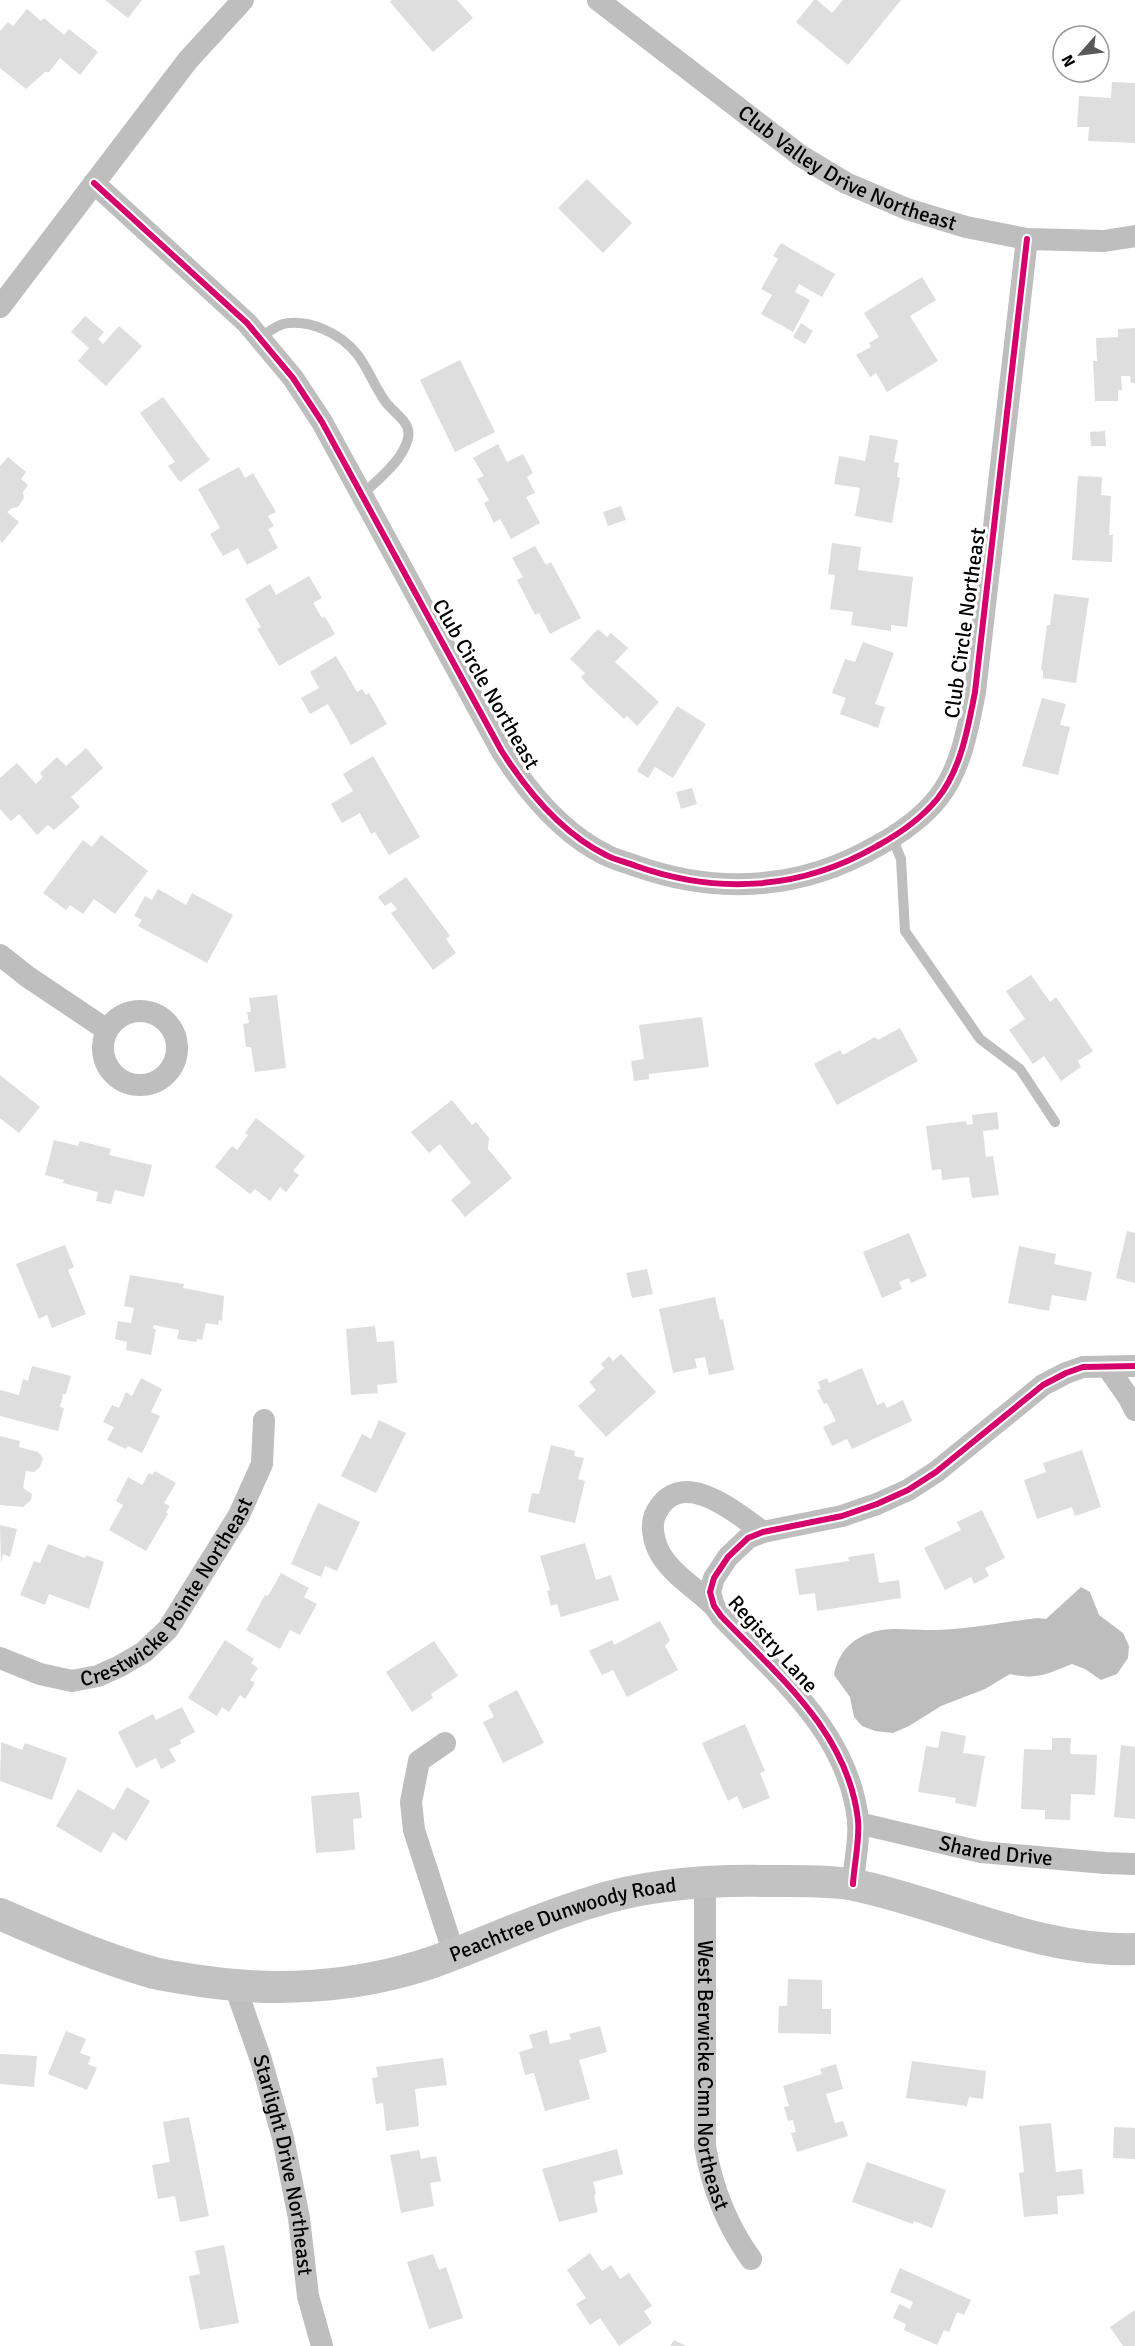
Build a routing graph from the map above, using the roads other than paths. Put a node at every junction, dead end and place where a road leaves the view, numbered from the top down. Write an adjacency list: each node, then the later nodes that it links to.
1 (243, 0): 3 (street)
2 (598, 0): 5 (street, Club Valley Drive Northeast)
3 (94, 183): 6 (street); 7 (street, Club Circle Northeast)
4 (1135, 236): 5 (street, Club Valley Drive Northeast)
5 (1027, 239): 9 (street, Club Circle Northeast)
6 (0, 307)
7 (260, 338): 8 (street, Club Circle Northeast); 8 (lane)
8 (362, 495): 9 (street, Club Circle Northeast)
9 (892, 837): 12 (lane)
10 (0, 955): 11 (street)
11 (107, 1030)
12 (1055, 1122)
13 (1135, 1366): 14 (street, Registry Lane)
14 (1108, 1368): 15 (street); 17 (street, Registry Lane)
15 (1135, 1410)
16 (264, 1420): 19 (street, Crestwicke Pointe Northeast)
17 (763, 1532): 18 (street, Registry Lane); 18 (street)
18 (714, 1606): 21 (street, Registry Lane)
19 (0, 1658)
20 (445, 1743): 27 (street)
21 (858, 1823): 22 (street, Shared Drive); 24 (street, Registry Lane)
22 (1135, 1864)
23 (705, 1882): 24 (main road, Peachtree Dunwoody Road); 27 (main road, Peachtree Dunwoody Road); 29 (street, West Berwicke Cmn Northeast)
24 (853, 1884): 26 (main road, Peachtree Dunwoody Road)
25 (0, 1914): 28 (main road, Peachtree Dunwoody Road)
26 (1135, 1949)
27 (454, 1954): 28 (main road, Peachtree Dunwoody Road)
28 (235, 1986): 30 (street, Starlight Drive Northeast)
29 (751, 2259)
30 (322, 2346)

